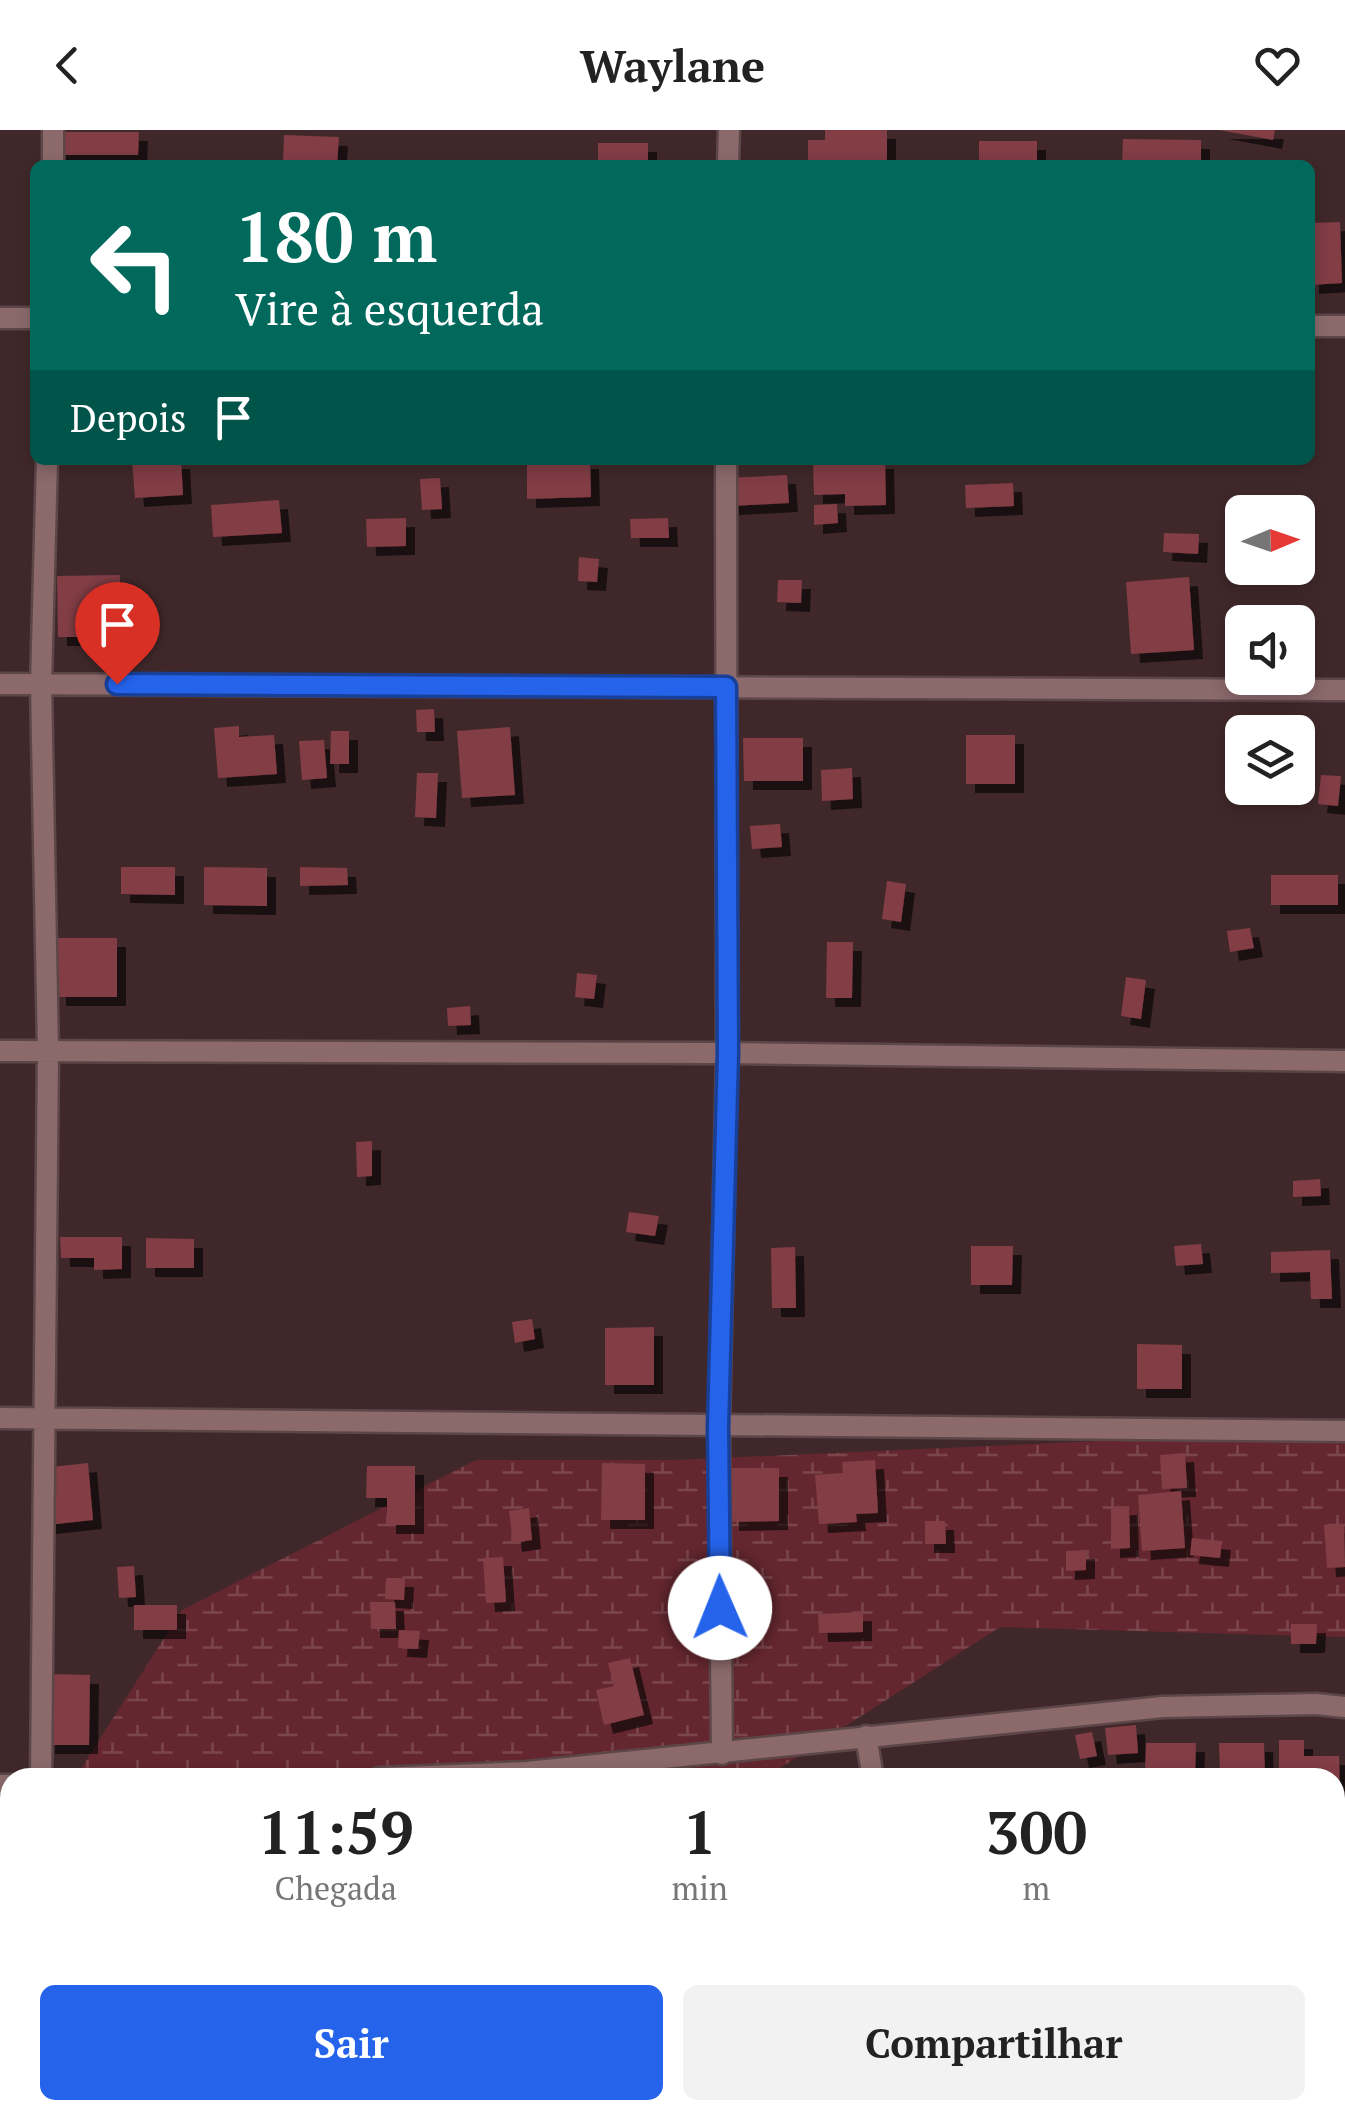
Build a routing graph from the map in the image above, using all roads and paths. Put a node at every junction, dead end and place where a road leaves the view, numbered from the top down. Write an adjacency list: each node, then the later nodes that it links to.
1 (53, 130): 3 (street)
2 (729, 130): 4 (street)
3 (53, 160)
4 (728, 160)
5 (0, 318): 6 (street)
6 (30, 318)
7 (1315, 326): 8 (street)
8 (1345, 326)
9 (47, 465): 12 (street)
10 (726, 465): 13 (street)
11 (0, 684): 12 (street)
12 (41, 684): 13 (street); 16 (street)
13 (726, 687): 14 (street); 17 (street)
14 (1345, 690)
15 (0, 1050): 16 (street)
16 (48, 1052): 17 (street); 20 (street)
17 (728, 1052): 18 (street); 21 (street)
18 (1345, 1061)
19 (0, 1418): 20 (street)
20 (42, 1418): 21 (street); 26 (street)
21 (718, 1427): 22 (street); 25 (street)
22 (1345, 1431)
23 (1345, 1707): 24 (street)
24 (866, 1736): 25 (street); 28 (street)
25 (722, 1754): 27 (street)
26 (42, 1768)
27 (593, 1768)
28 (871, 1768)

